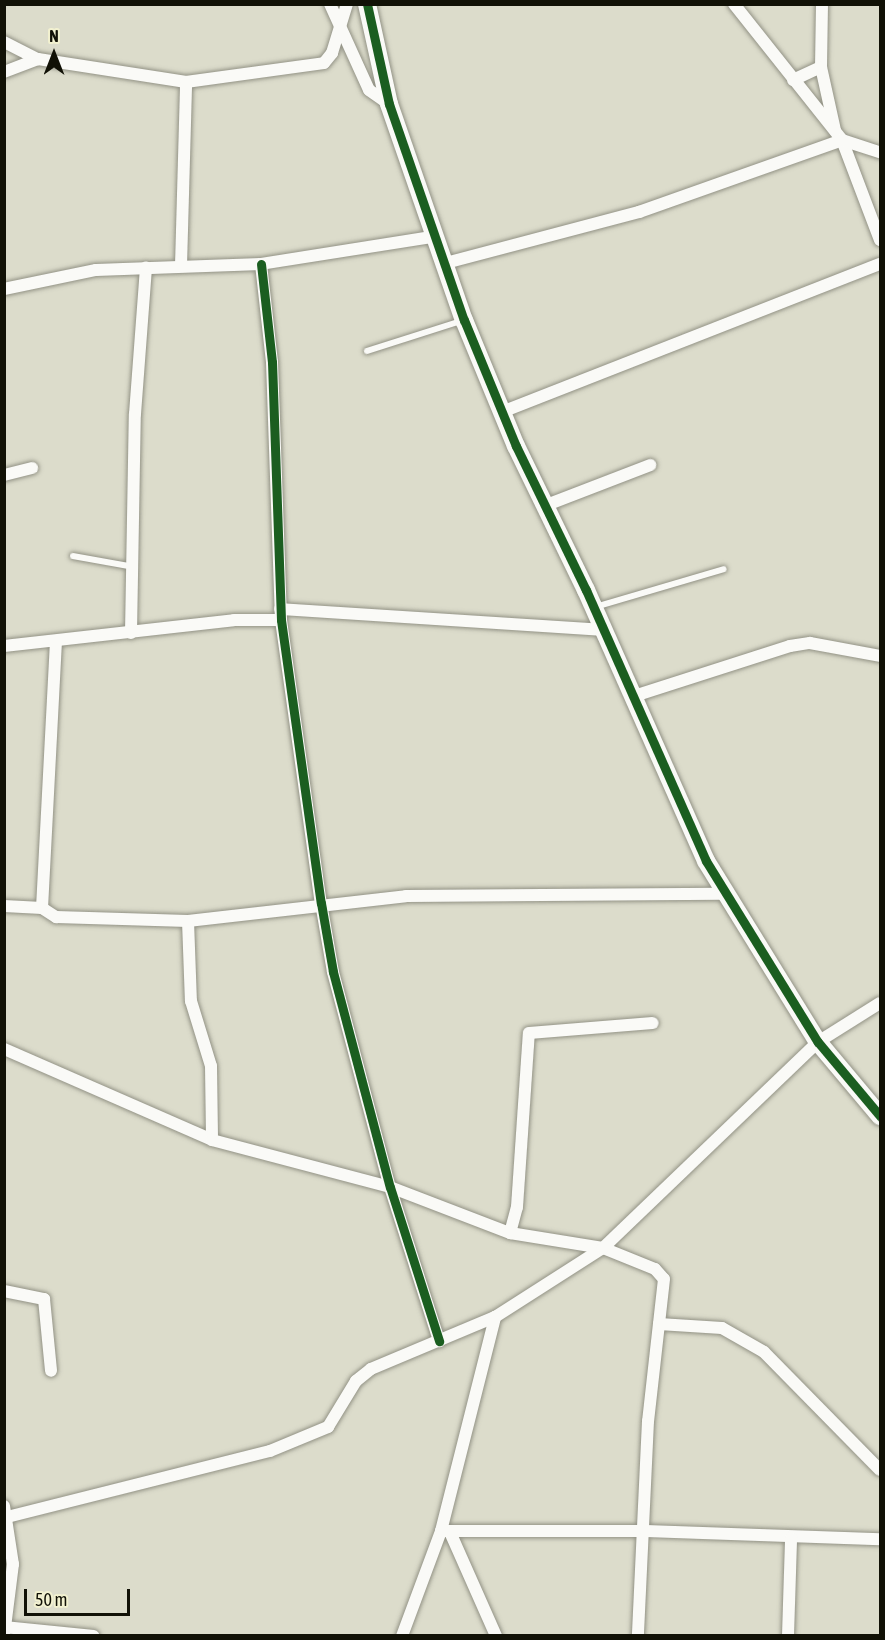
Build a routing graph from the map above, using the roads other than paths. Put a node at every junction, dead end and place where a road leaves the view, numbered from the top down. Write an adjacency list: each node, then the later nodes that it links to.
1 (330, 4): 6 (street)
2 (346, 4): 6 (street)
3 (367, 4): 13 (street)
4 (734, 4): 11 (street)
5 (822, 4): 9 (street)
6 (340, 24): 12 (street); 13 (street)
7 (4, 42): 8 (street)
8 (38, 59): 10 (street); 12 (street)
9 (821, 67): 11 (street); 14 (street)
10 (4, 72)
11 (793, 80): 14 (street)
12 (186, 82): 21 (street)
13 (389, 104): 16 (street)
14 (838, 136): 15 (street); 17 (street); 19 (street)
15 (880, 152)
16 (432, 237): 18 (street); 19 (street)
17 (880, 240)
18 (261, 264): 21 (street); 35 (street)
19 (442, 264): 24 (street)
20 (880, 264): 26 (street)
21 (181, 266): 22 (street)
22 (146, 267): 23 (street); 32 (street)
23 (4, 289)
24 (464, 320): 25 (lane); 26 (street)
25 (367, 351)
26 (502, 412): 30 (street)
27 (650, 465): 30 (street)
28 (32, 468): 29 (street)
29 (4, 475)
30 (544, 506): 34 (street)
31 (73, 556): 32 (lane)
32 (134, 567): 37 (street)
33 (724, 569): 34 (lane)
34 (594, 607): 36 (street)
35 (280, 615): 36 (street); 37 (street); 43 (street)
36 (602, 630): 41 (street)
37 (131, 633): 38 (street)
38 (56, 641): 39 (street); 45 (street)
39 (4, 646)
40 (880, 656): 41 (street)
41 (631, 697): 42 (street)
42 (722, 894): 43 (street); 49 (street)
43 (321, 903): 46 (street); 53 (street)
44 (4, 906): 45 (street)
45 (42, 908): 46 (street)
46 (188, 921): 52 (street)
47 (880, 1003): 49 (street)
48 (653, 1023): 54 (street)
49 (818, 1042): 51 (street); 55 (street)
50 (4, 1049): 52 (street)
51 (880, 1116)
52 (212, 1140): 53 (street)
53 (390, 1186): 54 (street); 59 (street)
54 (510, 1233): 55 (street)
55 (603, 1248): 57 (street); 58 (street)
56 (4, 1291): 60 (street)
57 (495, 1317): 59 (street); 64 (street)
58 (659, 1324): 61 (street); 63 (street)
59 (439, 1341): 62 (street)
60 (51, 1371)
61 (880, 1470)
62 (6, 1512): 67 (street)
63 (646, 1531): 64 (street); 65 (street); 71 (street)
64 (446, 1532): 69 (street); 70 (street)
65 (791, 1538): 66 (street); 72 (street)
66 (880, 1539)
67 (5, 1630): 68 (street)
68 (94, 1635)
69 (402, 1635)
70 (496, 1635)
71 (638, 1635)
72 (788, 1635)

